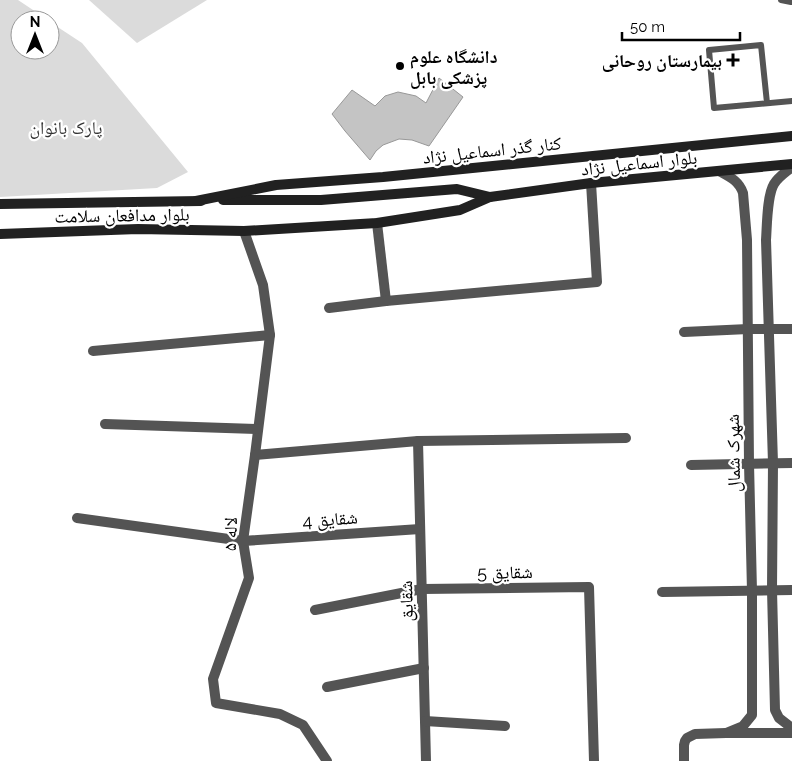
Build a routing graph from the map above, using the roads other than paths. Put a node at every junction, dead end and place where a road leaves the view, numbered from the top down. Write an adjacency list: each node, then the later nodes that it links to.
1 (781, 0): 2 (lane)
2 (792, 1)
3 (792, 101): 4 (lane)
4 (767, 103): 4 (lane)
5 (792, 136): 10 (main road, کنار گذر اسماعیل نژاد)
6 (792, 166): 7 (main road, بلوار اسماعیل نژاد); 16 (street, شهرک شمال)
7 (719, 171): 8 (main road, بلوار اسماعیل نژاد); 15 (street, شهرک شمال)
8 (591, 183): 9 (main road, بلوار اسماعیل نژاد); 17 (street)
9 (490, 197): 10 (main road, بلوار اسماعیل نژاد); 12 (main road, بلوار اسماعیل نژاد)
10 (196, 200): 11 (main road, بلوار مدافعان سلامت)
11 (0, 204)
12 (377, 224): 13 (main road, بلوار اسماعیل نژاد); 17 (street)
13 (244, 231): 14 (main road, بلوار مدافعان سلامت); 23 (street, لاله ۵)
14 (0, 234)
15 (747, 240): 16 (street); 19 (street, شهرک شمال)
16 (766, 240): 21 (street, شهرک شمال)
17 (386, 301): 18 (street)
18 (329, 308)
19 (748, 329): 21 (street); 22 (street); 31 (street, شهرک شمال)
20 (792, 329): 21 (street)
21 (764, 330): 32 (street, شهرک شمال)
22 (684, 332)
23 (270, 335): 24 (street); 26 (street, لاله ۵)
24 (93, 351)
25 (104, 424): 26 (street)
26 (258, 429): 29 (street, لاله ۵)
27 (626, 438): 28 (street)
28 (418, 441): 29 (street); 35 (street, شقايق)
29 (255, 455): 36 (street, لاله ۵)
30 (792, 463): 32 (street)
31 (749, 464): 32 (street); 33 (street); 38 (street, شهرک شمال)
32 (772, 464): 38 (street, شهرک شمال)
33 (691, 465)
34 (78, 518): 36 (street, شقايق 4)
35 (420, 529): 36 (street, شقايق 4); 37 (street, شقايق)
36 (243, 542): 49 (street, لاله ۵)
37 (422, 589): 41 (street, شقايق 5); 42 (street, شقايق); 51 (street, شقايق 5)
38 (762, 590): 39 (street); 40 (street); 46 (street, شهرک شمال); 47 (street, شهرک شمال)
39 (792, 590)
40 (662, 592)
41 (315, 610)
42 (424, 668): 43 (street); 44 (street, شقايق)
43 (327, 687)
44 (425, 721): 45 (street); 50 (street, شقايق)
45 (505, 726)
46 (792, 728)
47 (726, 733): 48 (street); 52 (street)
48 (792, 733)
49 (327, 761)
50 (426, 761)
51 (594, 761)
52 (684, 761)

